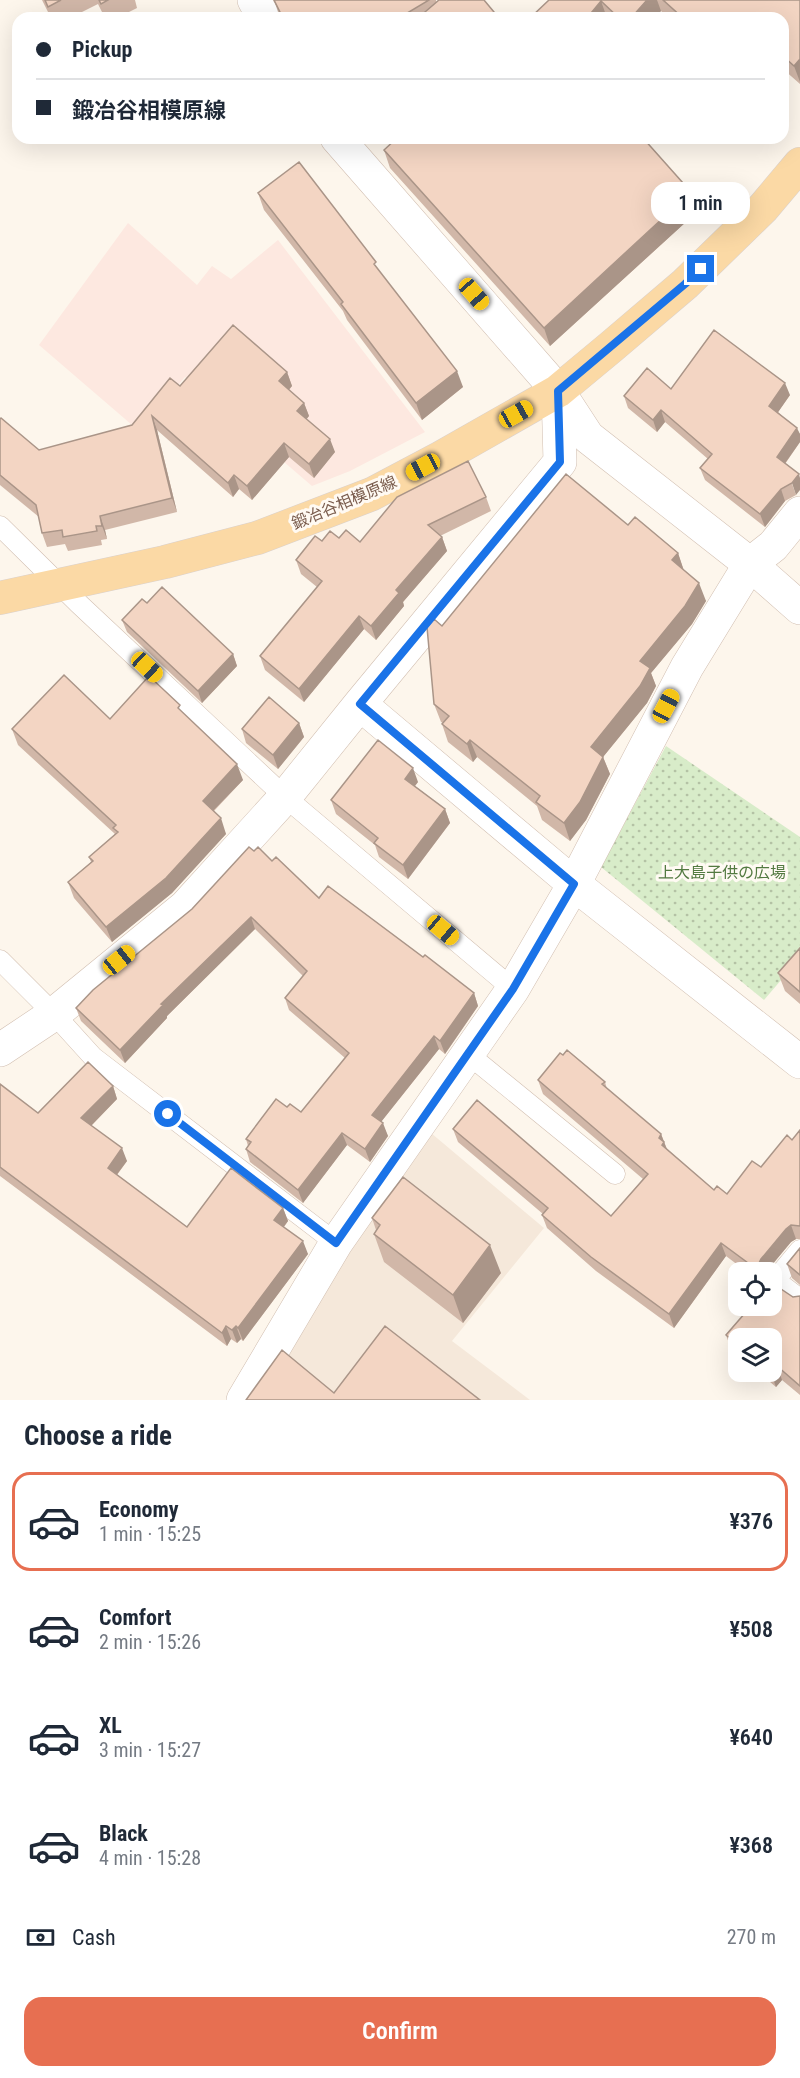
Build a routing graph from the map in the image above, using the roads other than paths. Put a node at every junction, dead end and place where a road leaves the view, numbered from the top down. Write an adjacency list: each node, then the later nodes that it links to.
1 (343, 144): 3 (street)
2 (800, 164): 3 (main road, 鍛冶谷相模原線)
3 (558, 391): 6 (street); 7 (main road, 鍛冶谷相模原線); 10 (street)
4 (800, 513): 6 (street)
5 (0, 526): 7 (lane)
6 (750, 564): 9 (street); 12 (street)
7 (61, 586): 8 (main road, 鍛冶谷相模原線); 11 (lane)
8 (0, 598)
9 (800, 608)
10 (360, 704): 11 (street); 12 (street)
11 (285, 797): 14 (lane); 15 (street)
12 (574, 884): 14 (street); 18 (street)
13 (0, 960): 15 (lane)
14 (513, 989): 17 (street)
15 (54, 1014): 16 (street); 20 (lane)
16 (0, 1050)
17 (468, 1054): 19 (lane); 20 (street)
18 (800, 1062)
19 (615, 1174)
20 (336, 1243): 23 (street)
21 (800, 1250): 22 (lane)
22 (800, 1299)
23 (243, 1400)

